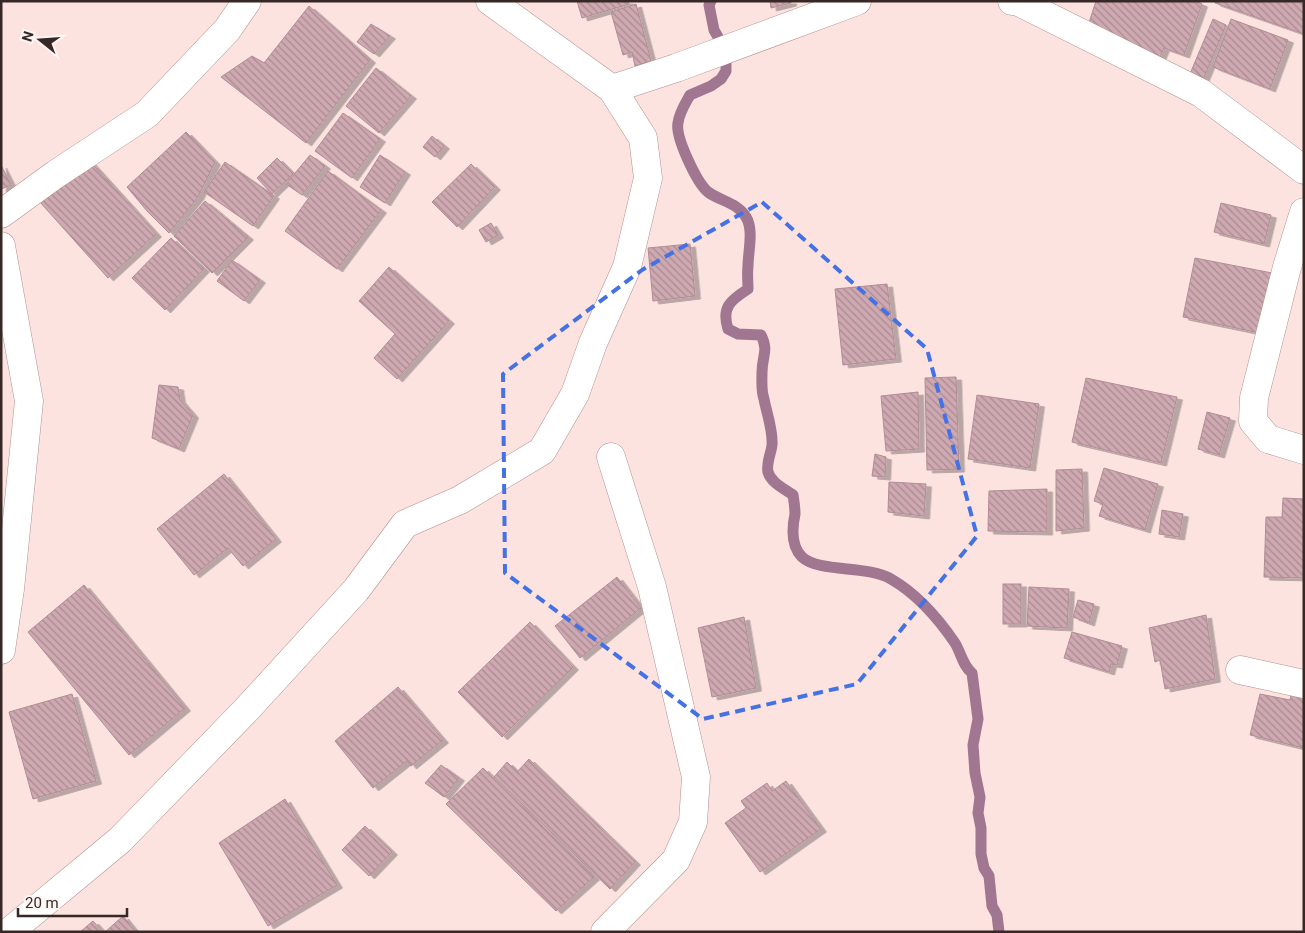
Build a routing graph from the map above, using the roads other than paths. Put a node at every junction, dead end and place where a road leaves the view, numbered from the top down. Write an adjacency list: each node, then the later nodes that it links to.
1 (247, 1): 8 (street)
2 (490, 1): 5 (street)
3 (857, 1): 5 (street)
4 (1012, 1): 6 (street)
5 (612, 89): 15 (street)
6 (1304, 170)
7 (1304, 212): 10 (street)
8 (1, 214)
9 (1, 246): 12 (street)
10 (1304, 450)
11 (611, 457): 16 (street)
12 (1, 650)
13 (1240, 670): 14 (street)
14 (1304, 684)
15 (9, 932)
16 (605, 932)

